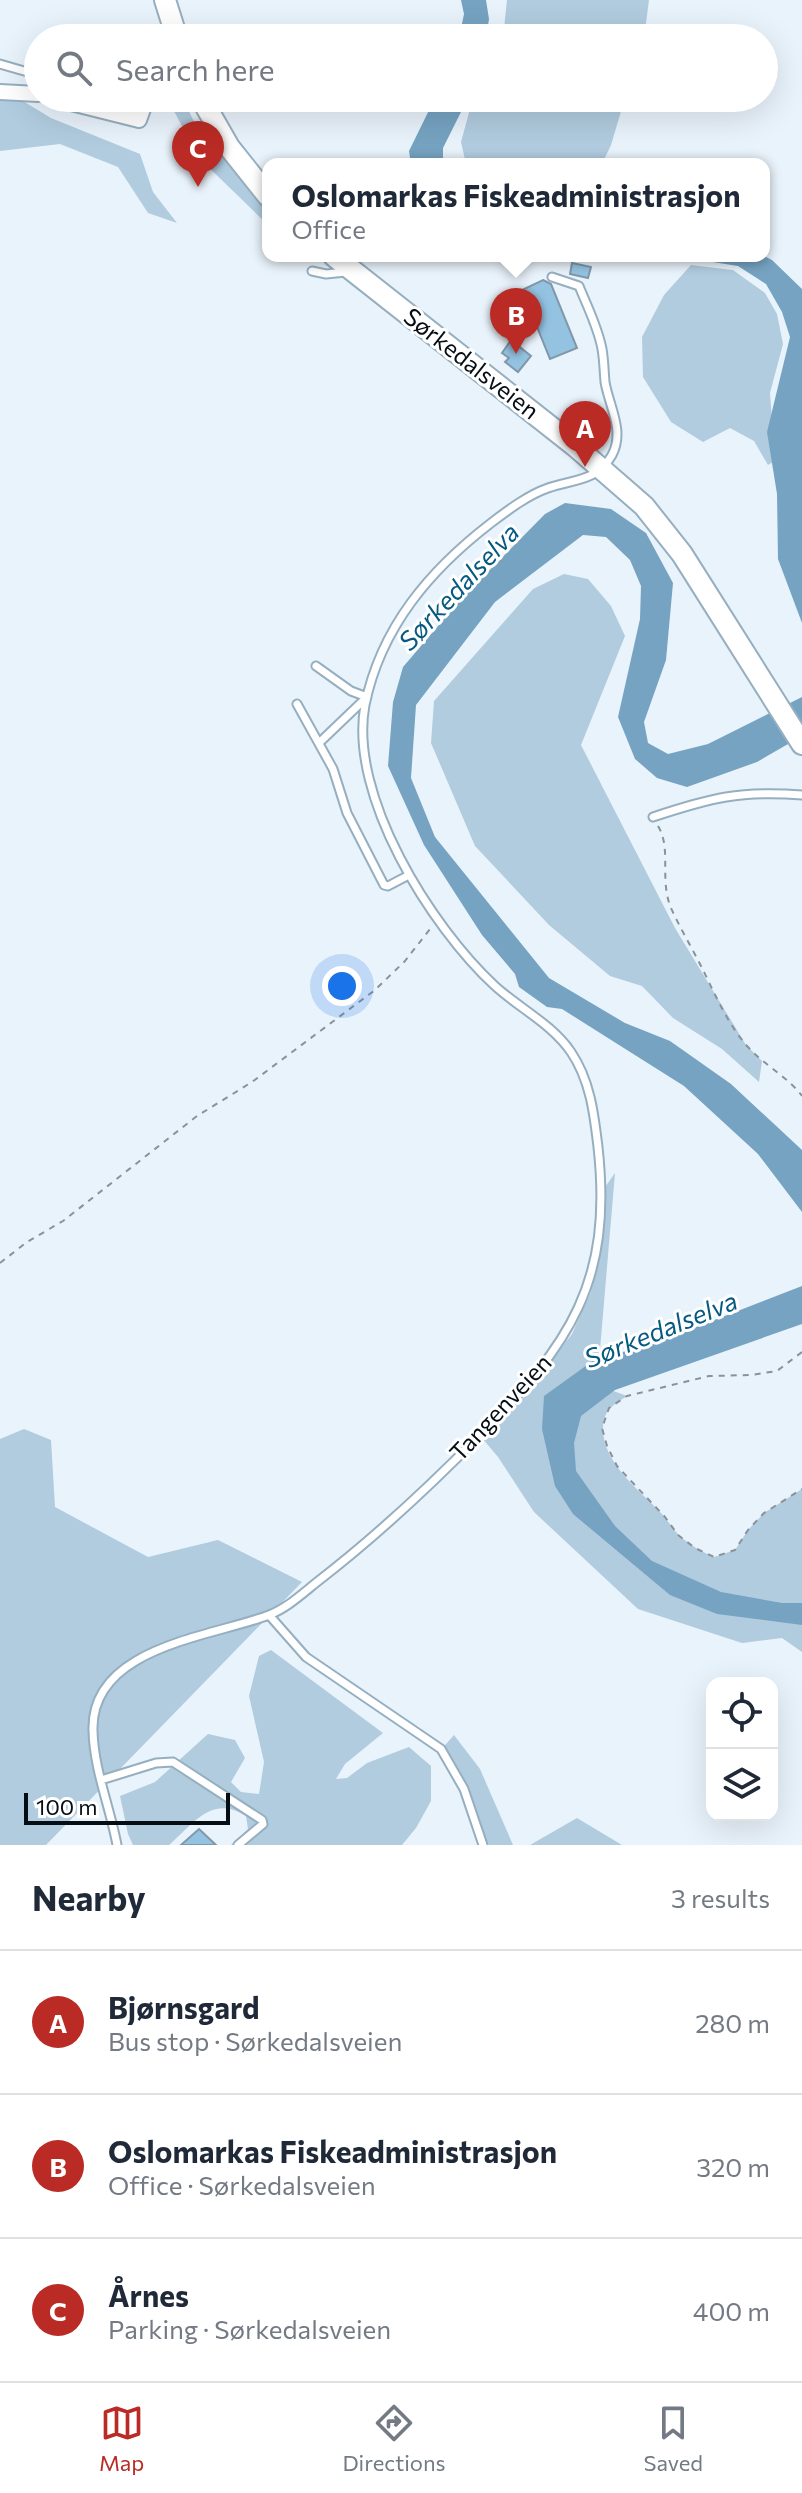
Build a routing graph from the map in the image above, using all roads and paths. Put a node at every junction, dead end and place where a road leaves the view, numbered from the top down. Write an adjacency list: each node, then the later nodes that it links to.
1 (165, 0): 2 (street)
2 (170, 24)
3 (0, 64): 4 (lane)
4 (24, 71)
5 (0, 92): 6 (street)
6 (24, 93)
7 (115, 112): 8 (street)
8 (142, 112)
9 (209, 112): 10 (street)
10 (262, 188)
11 (341, 262): 13 (street, Sørkedalsveien)
12 (312, 271): 13 (lane)
13 (352, 271): 15 (street, Sørkedalsveien)
14 (552, 277): 15 (lane)
15 (603, 469): 17 (lane, Tangenveien); 20 (street, Sørkedalsveien)
16 (316, 666): 17 (lane)
17 (367, 697): 19 (lane); 23 (lane, Tangenveien)
18 (297, 704): 19 (lane)
19 (320, 742): 23 (lane)
20 (802, 744)
21 (802, 795): 22 (lane)
22 (653, 817): 25 (path)
23 (409, 875): 24 (lane, Tangenveien)
24 (440, 920): 26 (path); 29 (lane, Tangenveien)
25 (802, 1096)
26 (0, 1263)
27 (802, 1352): 28 (path)
28 (802, 1489)
29 (269, 1615): 30 (lane, Tangenveien); 33 (lane)
30 (101, 1780): 31 (lane, Tangenveien); 32 (lane)
31 (117, 1845)
32 (238, 1845)
33 (483, 1845)

